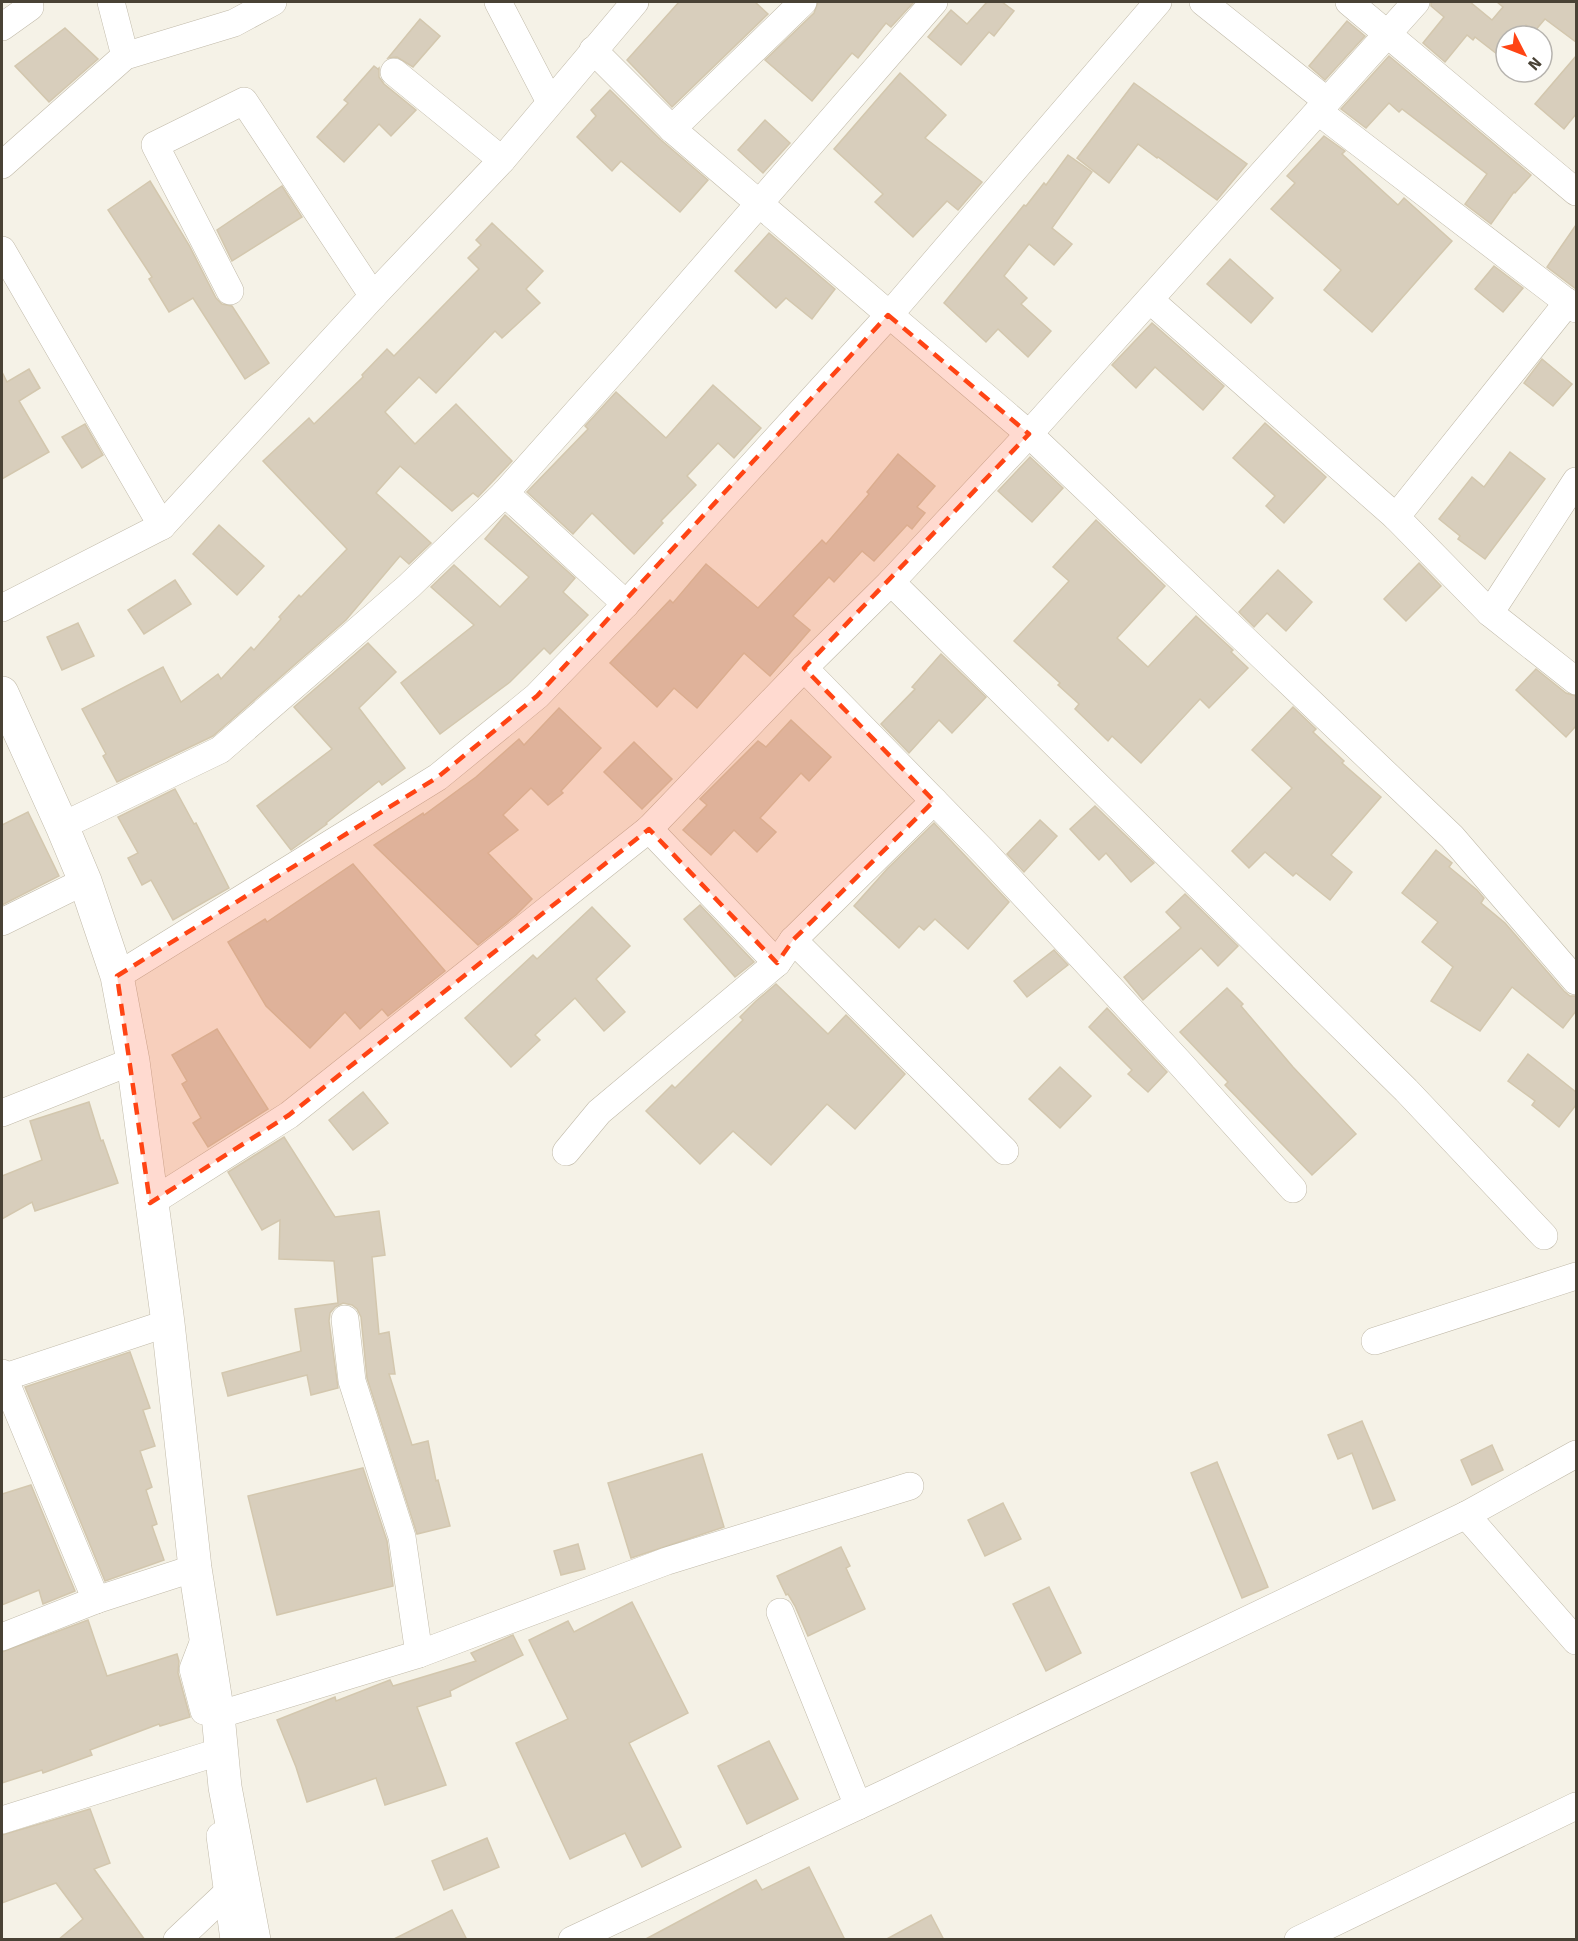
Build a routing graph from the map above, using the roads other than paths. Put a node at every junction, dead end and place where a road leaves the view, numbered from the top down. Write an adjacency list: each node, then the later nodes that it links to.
1 (111, 2): 15 (street)
2 (273, 2): 15 (street)
3 (498, 2): 17 (street)
4 (635, 2): 14 (street)
5 (803, 2): 19 (street)
6 (934, 2): 23 (street)
7 (1158, 2): 29 (street)
8 (1203, 2): 18 (street)
9 (1349, 2): 13 (street)
10 (1416, 2): 13 (street)
11 (30, 7): 12 (street)
12 (2, 27)
13 (1386, 33): 18 (street); 22 (street)
14 (594, 50): 17 (street); 19 (street)
15 (125, 56): 21 (street)
16 (394, 72): 20 (street)
17 (550, 102): 20 (street)
18 (1323, 106): 27 (street); 28 (street)
19 (672, 129): 23 (street)
20 (502, 160): 26 (street)
21 (2, 165)
22 (1576, 192)
23 (759, 204): 29 (street); 32 (street)
24 (2, 250): 34 (street)
25 (230, 291): 26 (street)
26 (373, 296): 34 (street)
27 (1150, 300): 30 (street); 33 (street)
28 (1572, 306): 33 (street)
29 (888, 315): 30 (street); 36 (street)
30 (1029, 434): 35 (street); 50 (street)
31 (1576, 481): 38 (street)
32 (505, 493): 36 (street); 43 (street)
33 (1396, 517): 38 (street)
34 (162, 526): 37 (street)
35 (891, 582): 39 (street); 57 (street)
36 (626, 604): 49 (street)
37 (2, 608)
38 (1490, 613): 40 (street)
39 (804, 668): 42 (street); 44 (street)
40 (1576, 681)
41 (2, 693): 43 (street)
42 (934, 801): 47 (street); 55 (street)
43 (62, 826): 45 (street)
44 (649, 829): 48 (street); 56 (street)
45 (85, 881): 46 (street); 49 (street)
46 (2, 922)
47 (793, 940): 48 (street); 53 (street)
48 (777, 963): 54 (street)
49 (117, 976): 51 (street)
50 (1576, 981)
51 (133, 1061): 52 (street); 56 (street)
52 (2, 1113)
53 (1005, 1151)
54 (566, 1152)
55 (1293, 1189)
56 (150, 1203): 60 (street)
57 (1544, 1236)
58 (1576, 1276): 61 (street)
59 (345, 1319): 72 (street)
60 (168, 1323): 62 (street); 66 (street)
61 (1376, 1341)
62 (2, 1376): 67 (street)
63 (1576, 1454): 65 (street)
64 (910, 1486): 72 (street)
65 (1466, 1515): 71 (street); 75 (street)
66 (195, 1568): 67 (street); 69 (street)
67 (96, 1600): 70 (street)
68 (780, 1612): 75 (street)
69 (206, 1635): 73 (street); 74 (street)
70 (2, 1637)
71 (1576, 1641)
72 (419, 1654): 73 (street)
73 (218, 1715): 81 (street)
74 (209, 1755): 77 (street); 78 (street)
75 (858, 1806): 82 (street)
76 (1576, 1806): 83 (street)
77 (2, 1820)
78 (227, 1893): 79 (street); 80 (street)
79 (177, 1940)
80 (234, 1940)
81 (254, 1940)
82 (572, 1940)
83 (1298, 1940)

